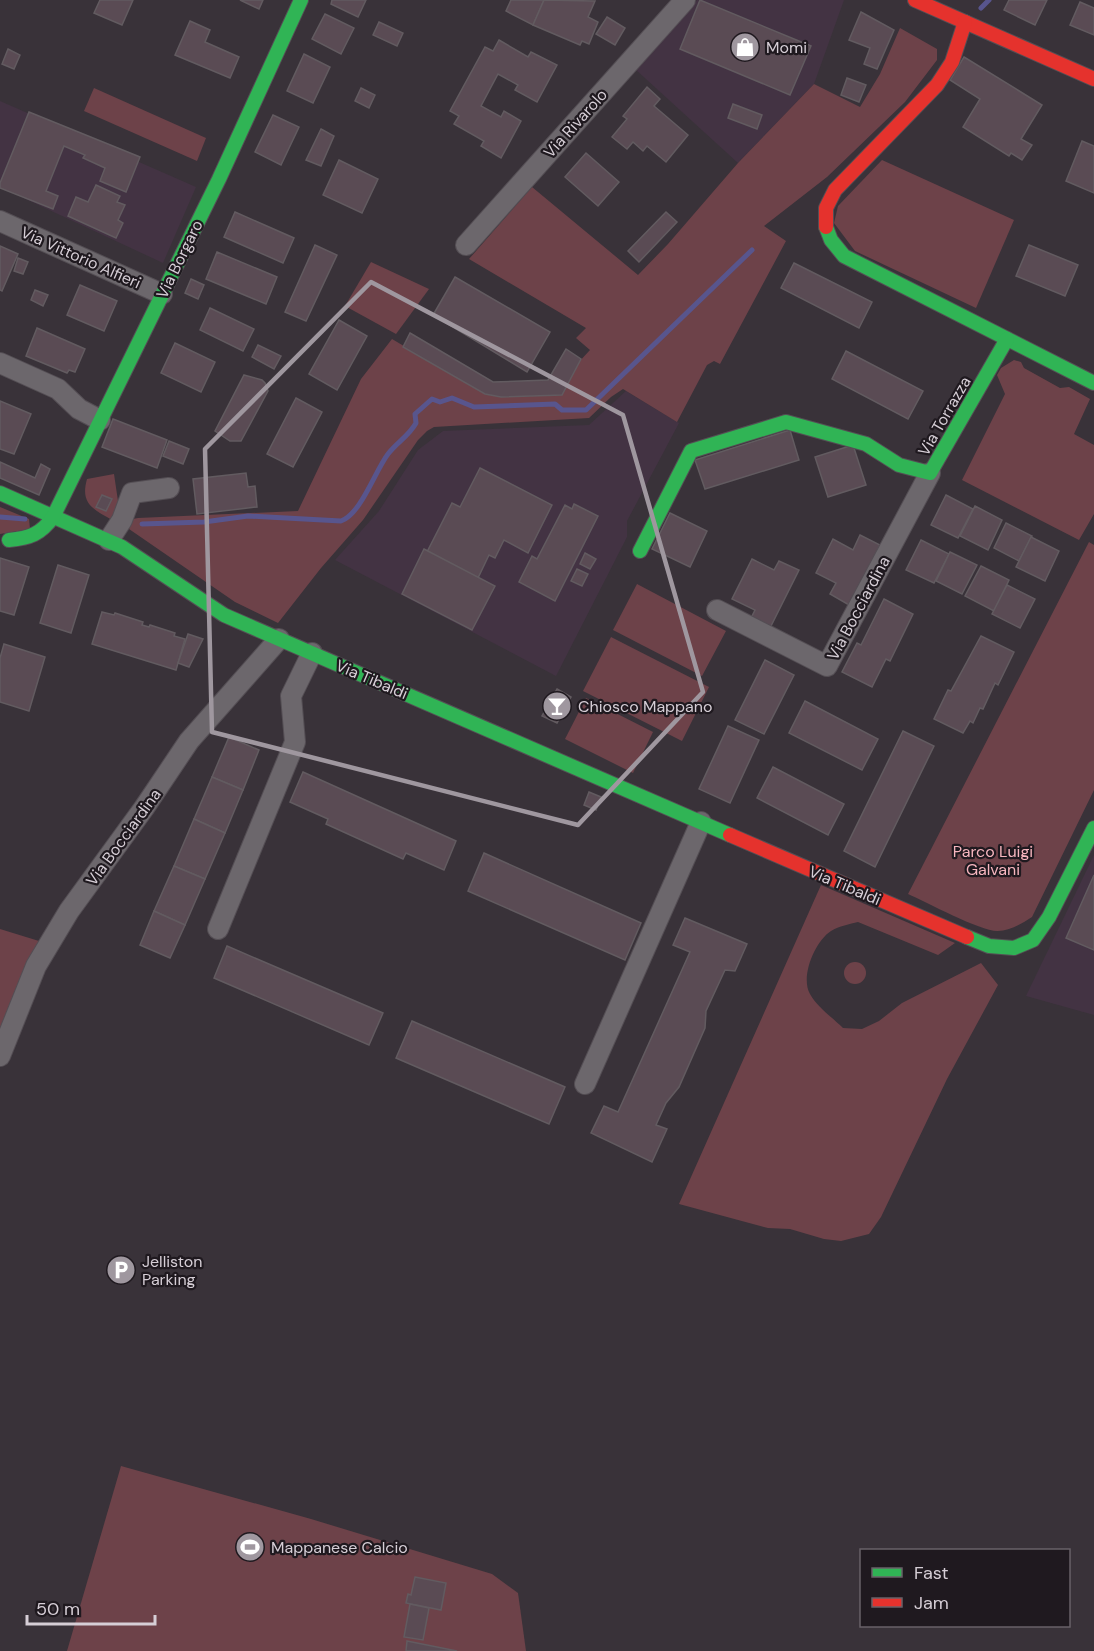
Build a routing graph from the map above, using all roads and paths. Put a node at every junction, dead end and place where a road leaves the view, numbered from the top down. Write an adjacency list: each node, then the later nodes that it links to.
1 (302, 0): 8 (street, Via Borgaro)
2 (685, 0): 7 (street, Via Rivarolo)
3 (915, 0): 4 (street)
4 (965, 22): 5 (street); 9 (street)
5 (1094, 79)
6 (0, 221): 8 (street, Via Vittorio Alfieri)
7 (466, 245)
8 (162, 294): 12 (street, Via Borgaro)
9 (1007, 339): 11 (street); 13 (street, Via Torrazza)
10 (0, 363): 12 (street)
11 (1094, 383)
12 (100, 420): 16 (street, Via Borgaro)
13 (930, 473): 19 (street, Via Torrazza); 20 (street, Via Bocciardina)
14 (168, 488): 18 (street)
15 (0, 493): 16 (street)
16 (53, 517): 17 (street, Via Borgaro); 18 (street, Via Tibaldi)
17 (9, 540)
18 (109, 540): 21 (street, Via Tibaldi)
19 (640, 551)
20 (717, 610)
21 (279, 639): 22 (street, Via Tibaldi); 26 (street, Via Bocciardina)
22 (312, 653): 23 (street, Via Tibaldi); 25 (street)
23 (701, 822): 24 (street, Via Tibaldi); 27 (street)
24 (1094, 828)
25 (218, 929)
26 (0, 1056)
27 (585, 1084)

